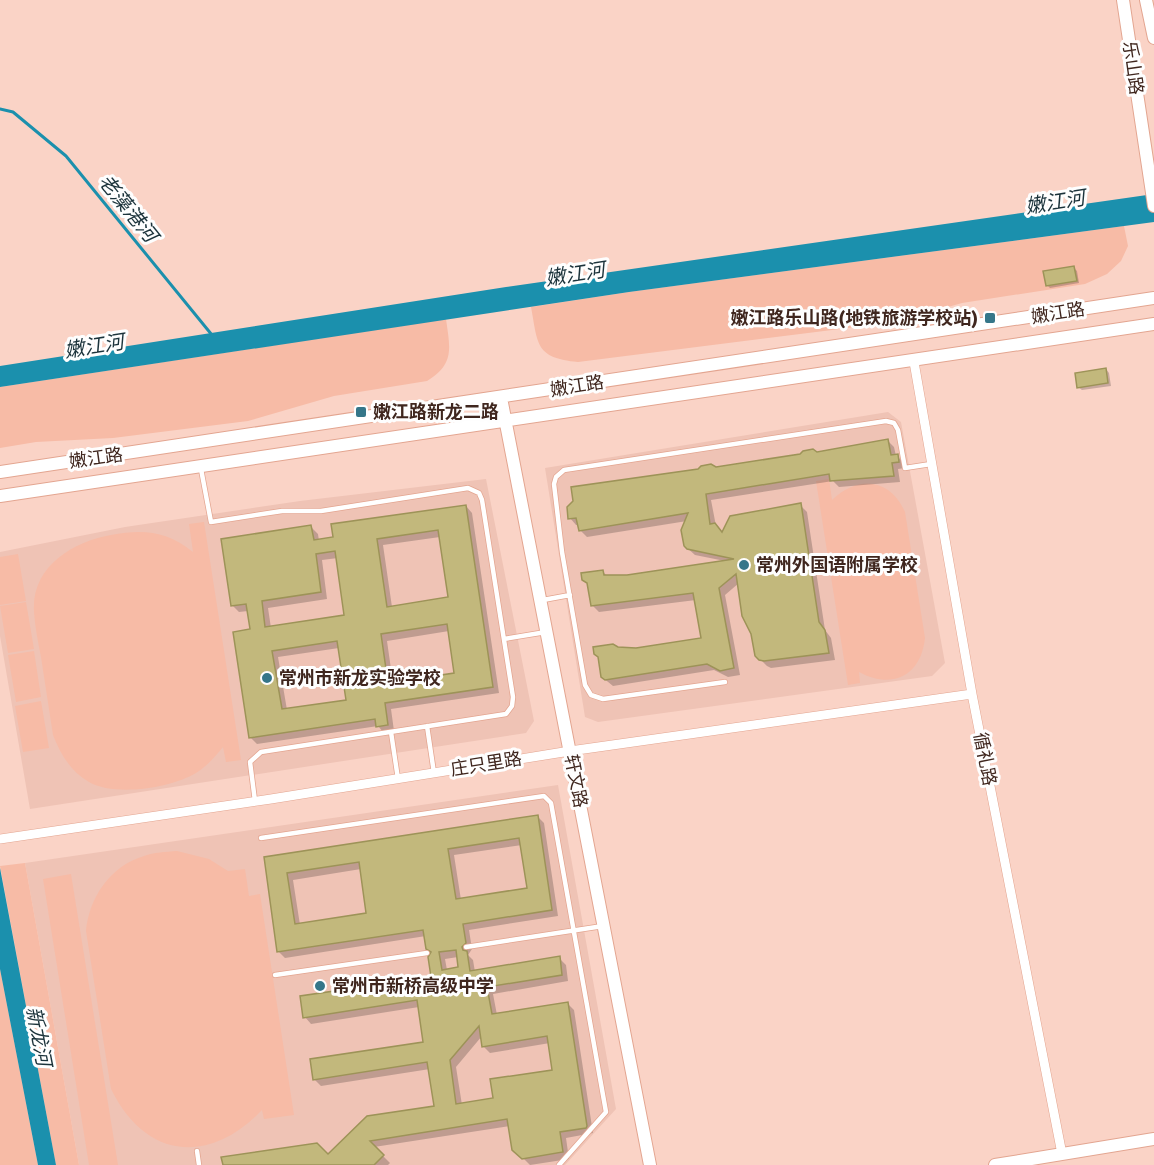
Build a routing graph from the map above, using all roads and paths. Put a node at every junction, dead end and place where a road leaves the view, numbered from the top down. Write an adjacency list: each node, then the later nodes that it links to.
1 (1123, 0): 4 (main road, 乐山路)
2 (1146, 0): 3 (main road, 乐山路)
3 (1154, 38)
4 (1154, 207)
5 (1154, 298): 8 (main road, 嫩江路)
6 (1154, 324): 7 (main road, 嫩江路)
7 (914, 362): 9 (main road, 嫩江路); 10 (street, 循礼路)
8 (501, 398): 9 (main road, 轩文路); 12 (main road, 嫩江路)
9 (505, 420): 11 (main road, 嫩江路); 15 (main road, 轩文路)
10 (931, 464): 14 (lane); 19 (street, 循礼路)
11 (200, 466): 13 (main road, 嫩江路); 17 (lane)
12 (0, 472)
13 (0, 496)
14 (570, 595): 15 (lane); 18 (lane)
15 (540, 600): 16 (main road, 轩文路)
16 (546, 632): 17 (lane); 22 (main road, 轩文路)
17 (504, 639): 20 (lane)
18 (725, 682)
19 (972, 694): 22 (street, 庄只里路); 35 (street, 循礼路)
20 (427, 726): 21 (lane); 23 (lane)
21 (391, 732): 24 (lane); 25 (lane)
22 (570, 751): 23 (street, 庄只里路); 28 (main road, 轩文路)
23 (434, 773): 24 (street, 庄只里路)
24 (398, 778): 25 (street, 庄只里路)
25 (255, 801): 27 (street, 庄只里路)
26 (261, 838): 29 (lane)
27 (0, 839)
28 (605, 925): 29 (lane); 38 (main road, 轩文路)
29 (574, 930): 30 (lane); 37 (lane)
30 (466, 947)
31 (427, 953): 32 (lane)
32 (275, 975)
33 (1154, 1139): 35 (main road)
34 (197, 1151): 36 (lane)
35 (1062, 1154): 39 (main road)
36 (199, 1165)
37 (559, 1165)
38 (650, 1165)
39 (995, 1165)

